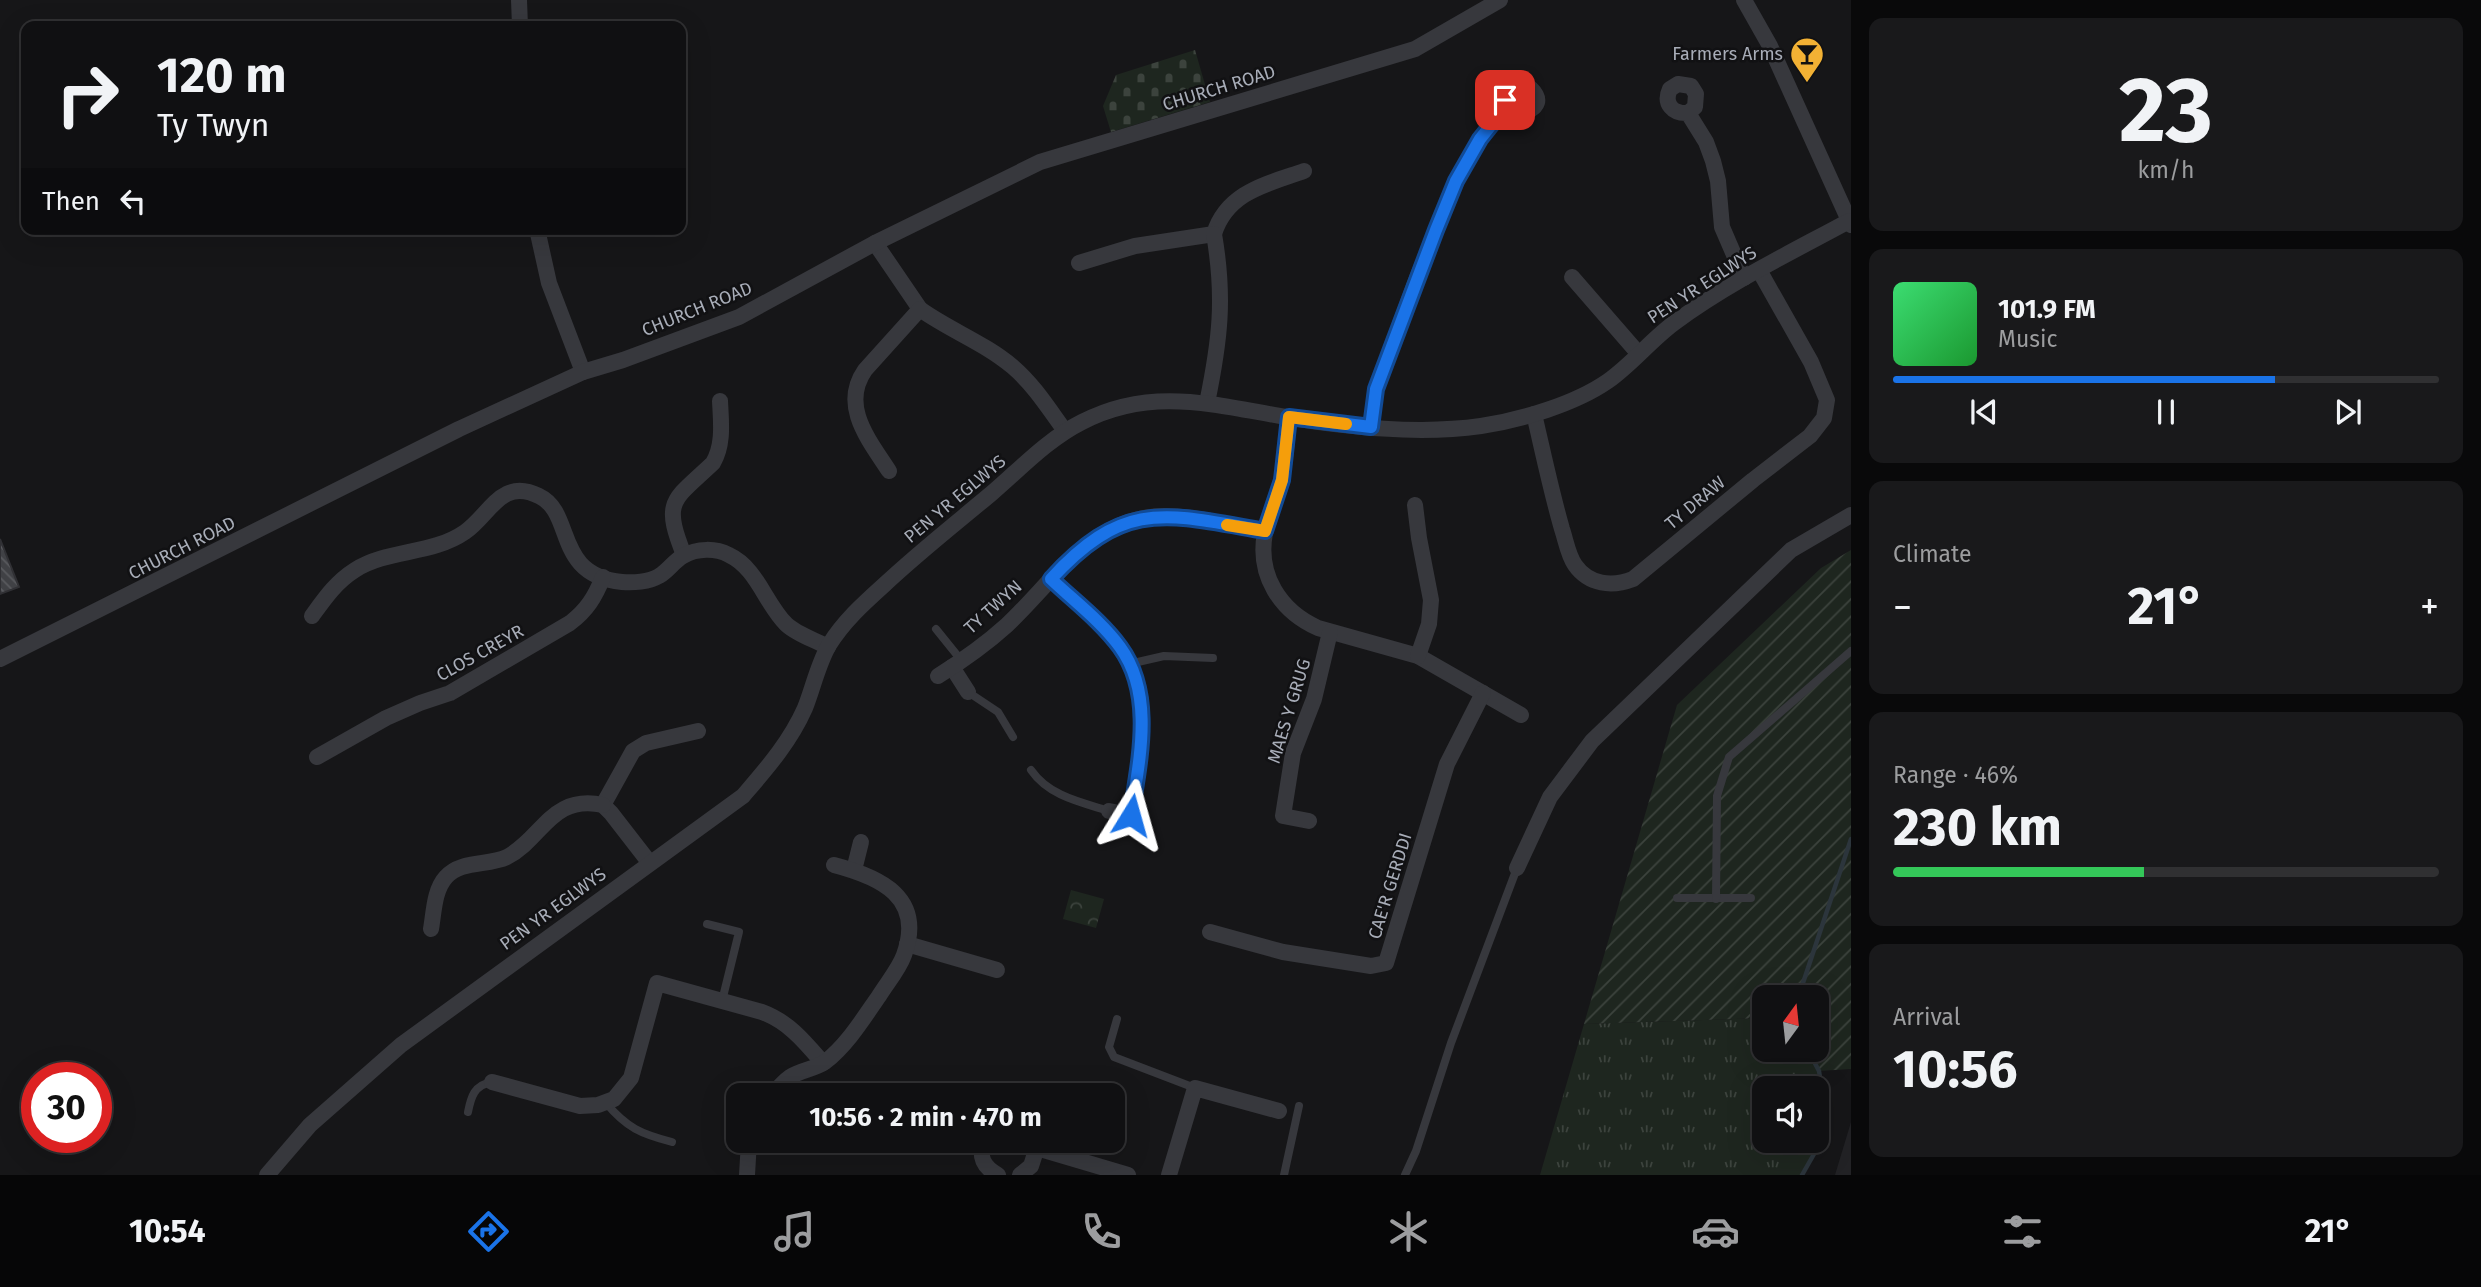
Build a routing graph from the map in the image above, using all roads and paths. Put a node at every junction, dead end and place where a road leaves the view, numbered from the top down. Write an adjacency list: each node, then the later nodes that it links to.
1 (519, 0): 4 (street)
2 (1500, 0): 11 (street, CHURCH ROAD)
3 (1744, 0): 8 (street)
4 (520, 21)
5 (1688, 113): 13 (street, TY DRAW)
6 (1500, 114): 22 (street)
7 (1304, 171): 9 (street)
8 (1850, 223): 13 (street, PEN YR EGLWYS)
9 (1214, 234): 12 (street); 19 (street)
10 (538, 235): 17 (street)
11 (875, 243): 15 (street); 17 (street, CHURCH ROAD)
12 (1079, 263)
13 (1752, 274): 16 (street, PEN YR EGLWYS); 20 (street, TY DRAW)
14 (1572, 277): 16 (street)
15 (919, 309): 23 (street); 24 (street)
16 (1638, 353): 20 (street, PEN YR EGLWYS)
17 (583, 372): 37 (street, CHURCH ROAD)
18 (720, 401): 28 (street)
19 (1207, 403): 21 (street, PEN YR EGLWYS); 23 (street, PEN YR EGLWYS)
20 (1534, 414): 22 (street, PEN YR EGLWYS)
21 (1289, 417): 22 (street, PEN YR EGLWYS); 27 (street)
22 (1371, 427)
23 (1065, 431): 34 (street, PEN YR EGLWYS)
24 (889, 471)
25 (1415, 505): 36 (street)
26 (1851, 515): 54 (street)
27 (1265, 531): 30 (street, TY TWYN); 33 (street)
28 (684, 555): 29 (street); 34 (street)
29 (603, 577): 31 (street); 46 (street, CLOS CREYR)
30 (1051, 579): 39 (street); 40 (street, TY TWYN)
31 (312, 616)
32 (936, 629): 40 (lane)
33 (1330, 632): 36 (street); 50 (street, MAES Y GRUG)
34 (828, 647): 52 (street, PEN YR EGLWYS)
35 (1851, 651): 58 (lane)
36 (1418, 656): 42 (street)
37 (0, 659)
38 (1213, 659): 39 (lane)
39 (1129, 664): 49 (street)
40 (950, 668): 41 (street)
41 (968, 692): 45 (lane)
42 (1483, 694): 43 (street); 61 (street, CAE'R GERDDI)
43 (1521, 715)
44 (698, 732): 48 (street)
45 (1013, 737)
46 (317, 757)
47 (1031, 770): 49 (lane)
48 (603, 806): 52 (street); 60 (street)
49 (1109, 811)
50 (1310, 821)
51 (861, 842): 55 (street)
52 (649, 862): 79 (street, PEN YR EGLWYS)
53 (835, 865): 55 (street)
54 (1517, 868): 86 (lane)
55 (854, 870): 62 (street)
56 (1677, 898): 58 (lane)
57 (1751, 898): 58 (lane)
58 (1716, 899)
59 (707, 924): 64 (lane)
60 (431, 929)
61 (1210, 932)
62 (907, 944): 63 (street); 66 (street)
63 (997, 970)
64 (722, 1001): 66 (street); 70 (street)
65 (1117, 1019): 69 (lane)
66 (823, 1063): 68 (street)
67 (492, 1082): 70 (street); 73 (lane)
68 (784, 1083)
69 (1195, 1088): 72 (street); 84 (street)
70 (606, 1102): 74 (lane)
71 (1299, 1106): 85 (lane)
72 (1279, 1111)
73 (468, 1112)
74 (672, 1142)
75 (748, 1153): 80 (street)
76 (980, 1153): 81 (street)
77 (1035, 1153): 82 (street)
78 (1062, 1153): 83 (street)
79 (267, 1175)
80 (747, 1175)
81 (998, 1175)
82 (1020, 1175)
83 (1128, 1175)
84 (1169, 1175)
85 (1284, 1175)
86 (1405, 1175)

